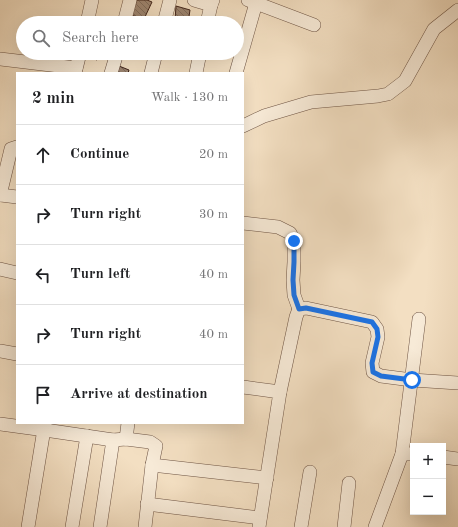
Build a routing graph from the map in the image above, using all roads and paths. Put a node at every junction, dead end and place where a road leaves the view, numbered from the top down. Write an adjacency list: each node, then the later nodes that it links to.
1 (92, 0): 8 (street)
2 (130, 0): 9 (street)
3 (170, 0): 10 (street)
4 (194, 0): 6 (street)
5 (252, 2): 12 (street); 13 (street)
6 (212, 3): 11 (street)
7 (458, 10): 25 (street)
8 (89, 16)
9 (126, 16)
10 (166, 16)
11 (209, 16)
12 (314, 25)
13 (244, 38)
14 (0, 59): 20 (street)
15 (78, 60): 20 (street)
16 (115, 60): 21 (street)
17 (154, 60): 22 (street)
18 (199, 60): 23 (street)
19 (239, 60): 24 (street)
20 (76, 71)
21 (112, 72)
22 (150, 72)
23 (196, 72)
24 (236, 72)
25 (244, 126)
26 (9, 149): 27 (street)
27 (0, 195): 28 (street)
28 (16, 197)
29 (244, 223): 32 (street)
30 (0, 270): 31 (street)
31 (16, 273)
32 (299, 309): 36 (street); 39 (street)
33 (419, 319): 36 (street)
34 (0, 350): 35 (street)
35 (16, 354)
36 (412, 380): 37 (street); 45 (street)
37 (458, 383)
38 (244, 387): 39 (street)
39 (280, 392): 50 (street)
40 (0, 424): 42 (street)
41 (128, 424): 44 (street)
42 (45, 426): 43 (street); 54 (street)
43 (87, 436): 44 (street); 55 (street)
44 (120, 440): 48 (street); 56 (street)
45 (408, 454): 60 (street)
46 (446, 457): 47 (street)
47 (458, 459)
48 (152, 465): 50 (street); 52 (street)
49 (310, 472): 58 (street)
50 (267, 478): 53 (street)
51 (349, 483): 59 (street)
52 (147, 504): 53 (street); 57 (street)
53 (260, 522)
54 (28, 527)
55 (72, 527)
56 (100, 527)
57 (145, 527)
58 (301, 527)
59 (344, 527)
60 (375, 527)

